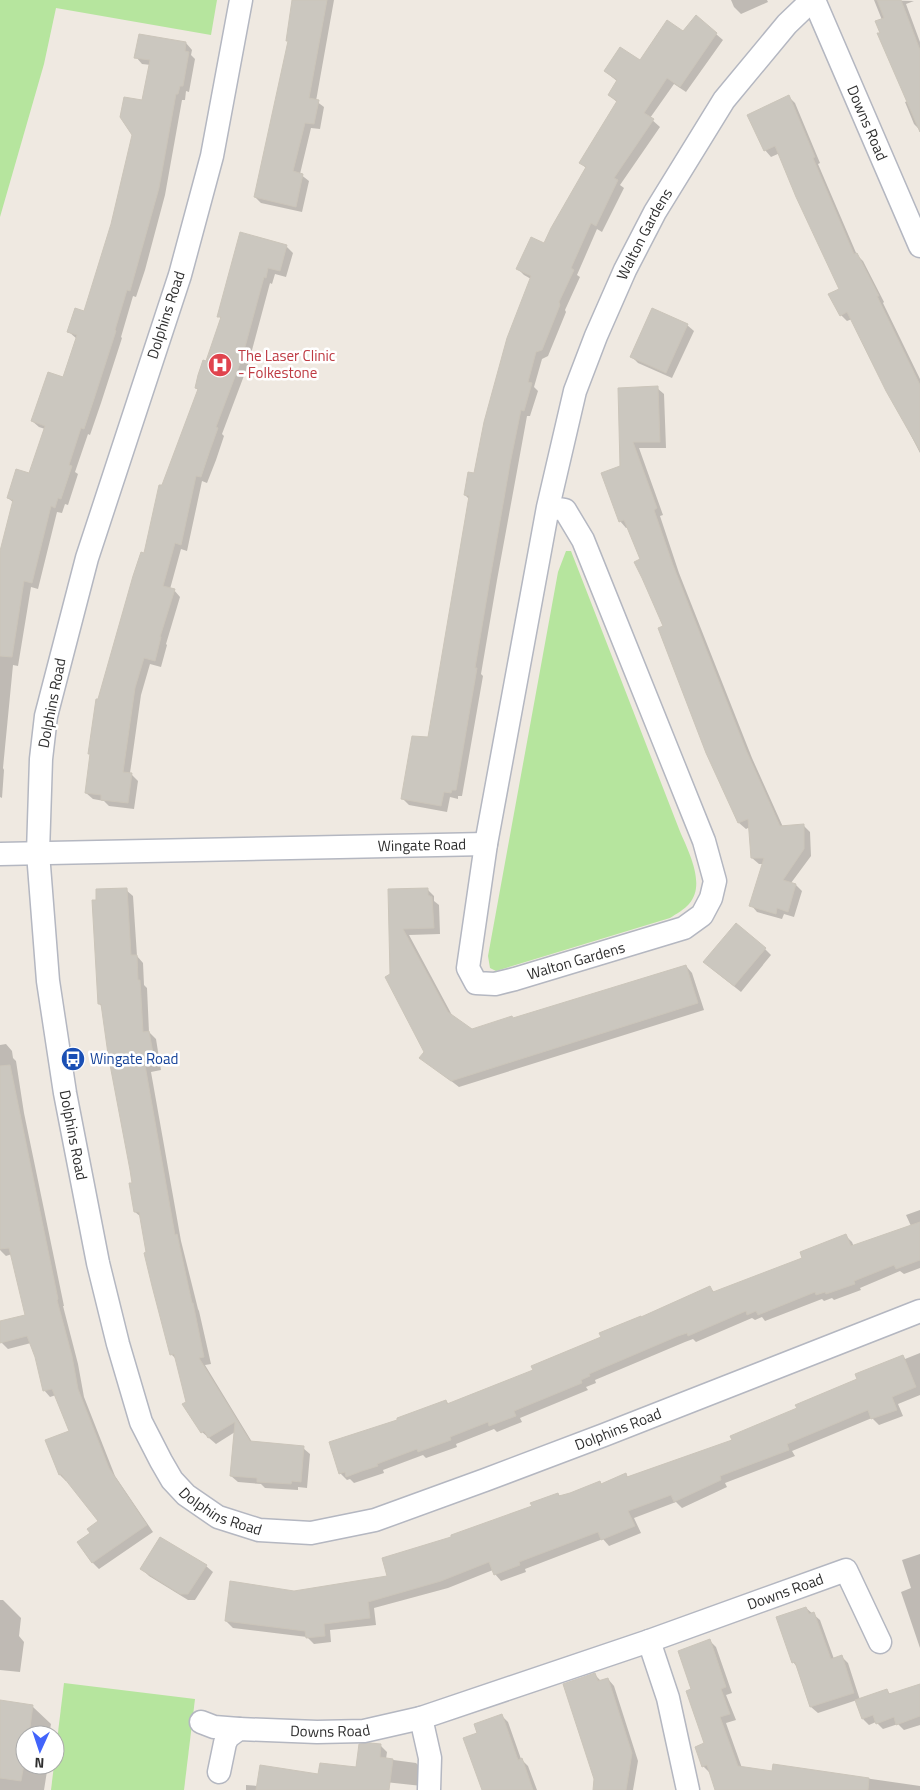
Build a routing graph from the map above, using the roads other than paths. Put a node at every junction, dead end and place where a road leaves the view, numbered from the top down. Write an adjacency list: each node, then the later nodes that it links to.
1 (241, 0): 6 (street, Dolphins Road)
2 (813, 0): 3 (street, Downs Road); 4 (street, Walton Gardens)
3 (920, 246)
4 (548, 506): 5 (street, Walton Gardens); 5 (street, Walton Gardens)
5 (486, 844): 6 (street, Wingate Road)
6 (38, 853): 7 (street, Wingate Road); 8 (street, Dolphins Road)
7 (0, 854)
8 (920, 1311)
9 (649, 1640): 10 (street, Downs Road); 11 (street, Downs Road); 16 (street)
10 (880, 1642)
11 (421, 1718): 13 (street, Downs Road); 15 (street)
12 (201, 1722): 13 (street, Downs Road)
13 (239, 1729): 14 (street)
14 (219, 1772)
15 (429, 1790)
16 (688, 1790)

